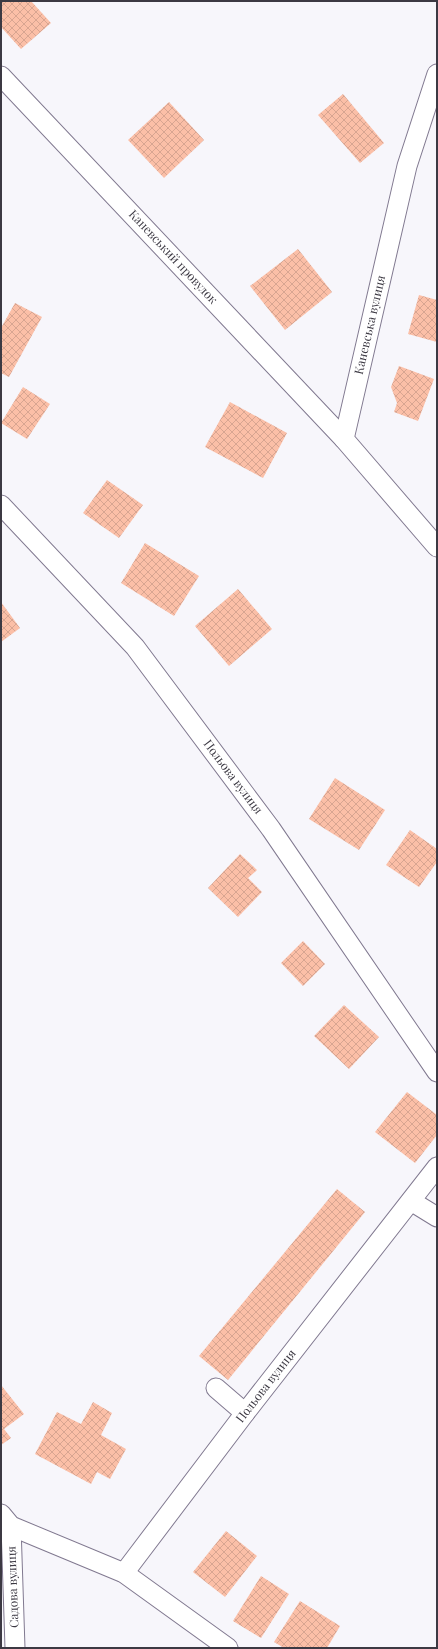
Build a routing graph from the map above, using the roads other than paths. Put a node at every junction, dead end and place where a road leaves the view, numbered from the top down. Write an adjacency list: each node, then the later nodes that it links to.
1 (437, 74): 3 (street, Каневська вулиця)
2 (1, 76): 3 (street, Каневський провулок)
3 (344, 439): 5 (street)
4 (1, 505): 6 (street, Польова вулиця)
5 (437, 547)
6 (437, 1072)
7 (437, 1167): 8 (street, Польова вулиця)
8 (411, 1201): 9 (street); 11 (street, Польова вулиця)
9 (437, 1217)
10 (216, 1388): 11 (street)
11 (245, 1413): 13 (street, Польова вулиця)
12 (6, 1520): 13 (street); 14 (street, Садова вулиця)
13 (124, 1573): 15 (street)
14 (15, 1648)
15 (228, 1648)

